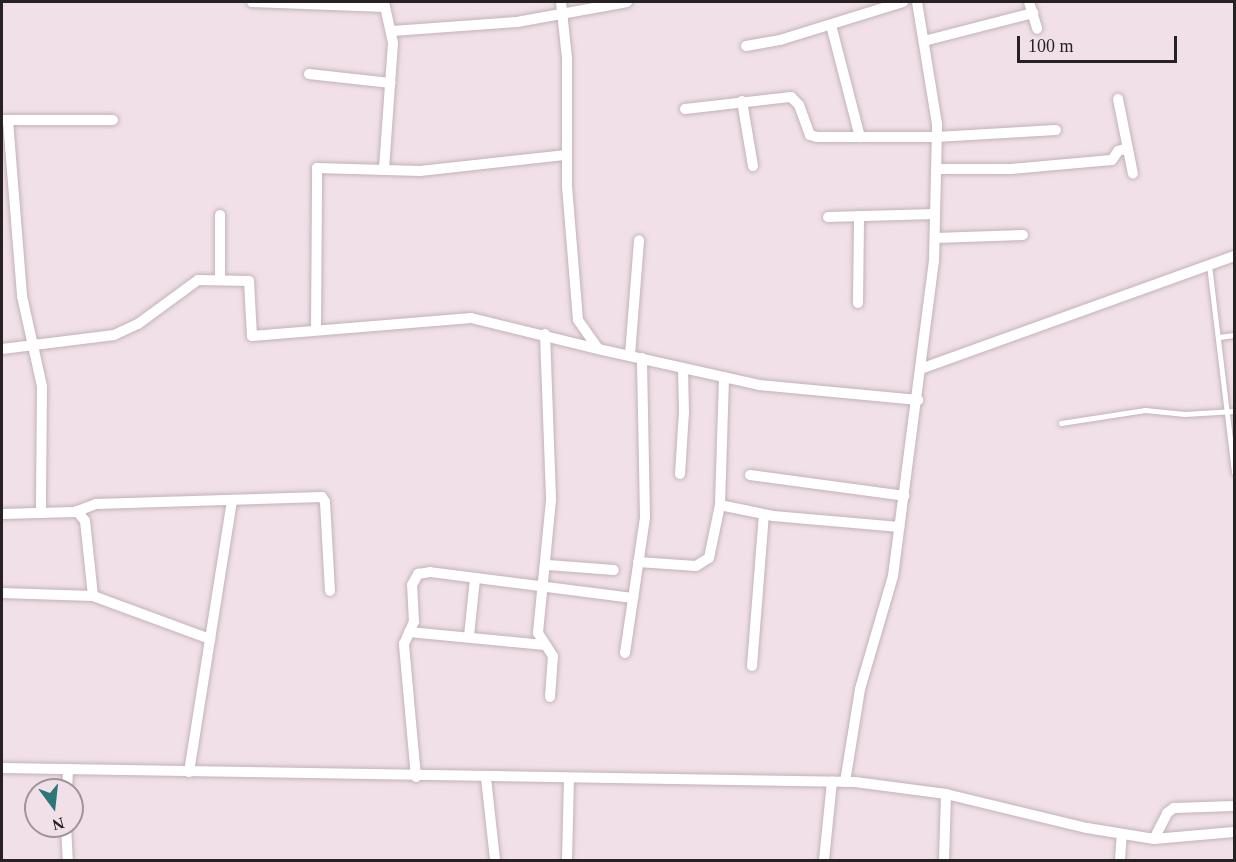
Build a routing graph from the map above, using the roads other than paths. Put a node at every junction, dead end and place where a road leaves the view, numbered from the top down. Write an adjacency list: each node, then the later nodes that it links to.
1 (252, 2): 7 (street)
2 (561, 2): 8 (street)
3 (627, 2): 8 (street)
4 (903, 2): 10 (street)
5 (917, 2): 13 (street)
6 (1029, 2): 9 (street)
7 (385, 4): 12 (street)
8 (564, 13): 12 (street); 26 (street)
9 (1033, 13): 11 (street); 13 (street)
10 (831, 25): 14 (street); 23 (street)
11 (1037, 29)
12 (392, 31): 16 (street)
13 (924, 41): 24 (street)
14 (746, 46)
15 (309, 74): 16 (street)
16 (391, 83): 28 (street)
17 (1118, 99): 25 (street)
18 (742, 100): 19 (street); 23 (street); 27 (street)
19 (685, 109)
20 (5, 120): 21 (street); 46 (street)
21 (113, 120)
22 (1056, 130): 24 (street)
23 (860, 137): 24 (street)
24 (936, 137): 29 (street)
25 (1128, 148): 29 (street); 30 (street)
26 (566, 155): 28 (street); 48 (street)
27 (753, 166)
28 (384, 170): 42 (street)
29 (936, 170): 31 (street)
30 (1133, 174)
31 (935, 214): 33 (street); 36 (street)
32 (220, 215): 40 (street)
33 (859, 216): 34 (street); 41 (street)
34 (828, 217)
35 (1023, 235): 36 (street)
36 (935, 238): 51 (street)
37 (639, 240): 49 (street)
38 (1234, 256): 39 (street)
39 (1209, 265): 45 (lane); 51 (street)
40 (220, 280): 42 (street); 46 (street)
41 (858, 303)
42 (315, 330): 43 (street)
43 (545, 334): 48 (street); 69 (street)
44 (1234, 335): 45 (lane)
45 (1219, 337): 55 (lane)
46 (34, 346): 47 (street); 64 (street)
47 (2, 349)
48 (598, 349): 49 (street)
49 (636, 357): 50 (street); 68 (street)
50 (683, 368): 52 (street); 58 (street)
51 (923, 368): 53 (street)
52 (724, 377): 53 (street); 62 (street)
53 (918, 400): 60 (street)
54 (1234, 411): 55 (lane)
55 (1227, 412): 56 (lane); 57 (lane)
56 (1060, 423)
57 (1234, 472)
58 (680, 474)
59 (750, 476): 60 (street)
60 (905, 496): 67 (street)
61 (232, 500): 63 (street); 73 (street); 79 (street)
62 (720, 505): 66 (street); 68 (street)
63 (77, 511): 64 (street); 75 (street)
64 (41, 513): 65 (street)
65 (2, 514)
66 (764, 514): 67 (street); 82 (street)
67 (900, 527): 92 (street)
68 (638, 562): 76 (street)
69 (548, 565): 70 (street); 72 (street)
70 (614, 570)
71 (475, 579): 72 (street); 77 (street); 78 (street)
72 (545, 589): 76 (street); 80 (street)
73 (330, 591)
74 (2, 593): 75 (street)
75 (93, 596): 79 (street)
76 (633, 598): 81 (street)
77 (409, 632): 78 (street); 87 (street)
78 (469, 636): 80 (street)
79 (210, 639): 86 (street)
80 (544, 645): 83 (street)
81 (625, 653)
82 (752, 666)
83 (550, 697)
84 (2, 768): 85 (street)
85 (68, 770): 86 (street); 88 (street)
86 (189, 772): 87 (street)
87 (416, 777): 89 (street)
88 (68, 778)
89 (486, 778): 90 (street); 100 (street)
90 (569, 780): 91 (street); 101 (street)
91 (832, 782): 92 (street); 102 (street)
92 (845, 782): 93 (street)
93 (946, 794): 96 (street); 103 (street)
94 (1234, 806): 98 (street)
95 (1234, 832): 98 (street)
96 (1122, 834): 98 (street); 104 (street)
97 (67, 838): 99 (street)
98 (1154, 839)
99 (68, 861)
100 (495, 861)
101 (567, 861)
102 (824, 861)
103 (944, 861)
104 (1120, 861)

